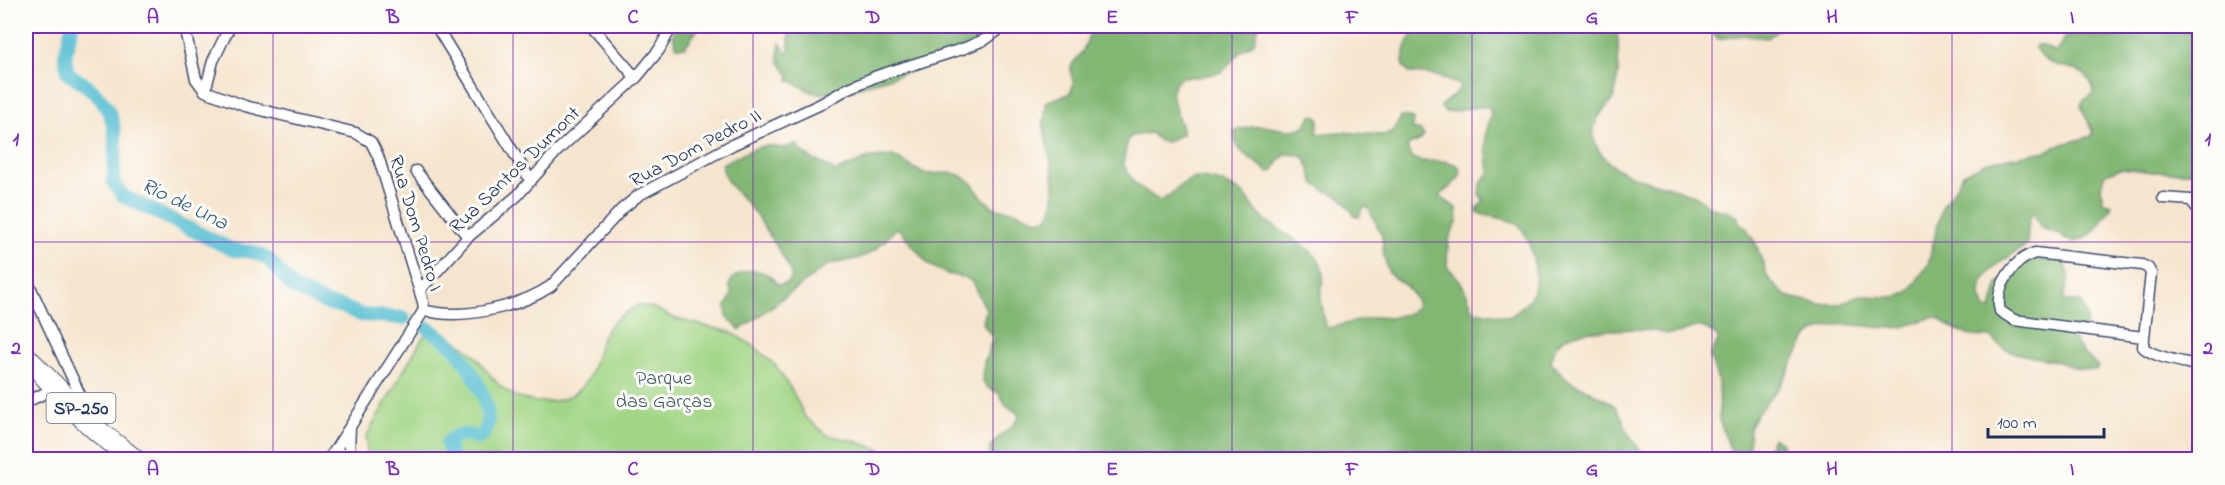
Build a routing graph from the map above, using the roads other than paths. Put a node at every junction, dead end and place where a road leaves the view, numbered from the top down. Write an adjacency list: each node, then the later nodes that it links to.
1 (184, 26): 8 (street)
2 (230, 26): 8 (street)
3 (436, 26): 10 (street)
4 (591, 26): 7 (street)
5 (672, 26): 7 (street, Rua Santos Dumont)
6 (1004, 26): 16 (street, Rua Dom Pedro II)
7 (636, 78): 10 (street, Rua Santos Dumont)
8 (205, 91): 15 (street, Rua Dom Pedro I)
9 (416, 171): 13 (street)
10 (531, 181): 13 (street, Rua Santos Dumont)
11 (2163, 198): 12 (street)
12 (2199, 212)
13 (468, 237): 15 (street, Rua Santos Dumont)
14 (26, 278): 23 (street)
15 (420, 290): 16 (street, Rua Dom Pedro I)
16 (424, 310): 24 (street)
17 (2143, 337): 17 (street); 20 (street)
18 (26, 351): 21 (main road, SP-250)
19 (26, 362): 21 (main road, SP-250)
20 (2199, 366)
21 (56, 388): 22 (street); 23 (main road, SP-250)
22 (26, 402)
23 (81, 409): 27 (main road, SP-250); 28 (main road, SP-250)
24 (350, 425): 26 (street); 29 (street)
25 (2199, 438): 30 (street)
26 (331, 457): 29 (main road)
27 (133, 459)
28 (142, 459)
29 (351, 459)
30 (2193, 459)

